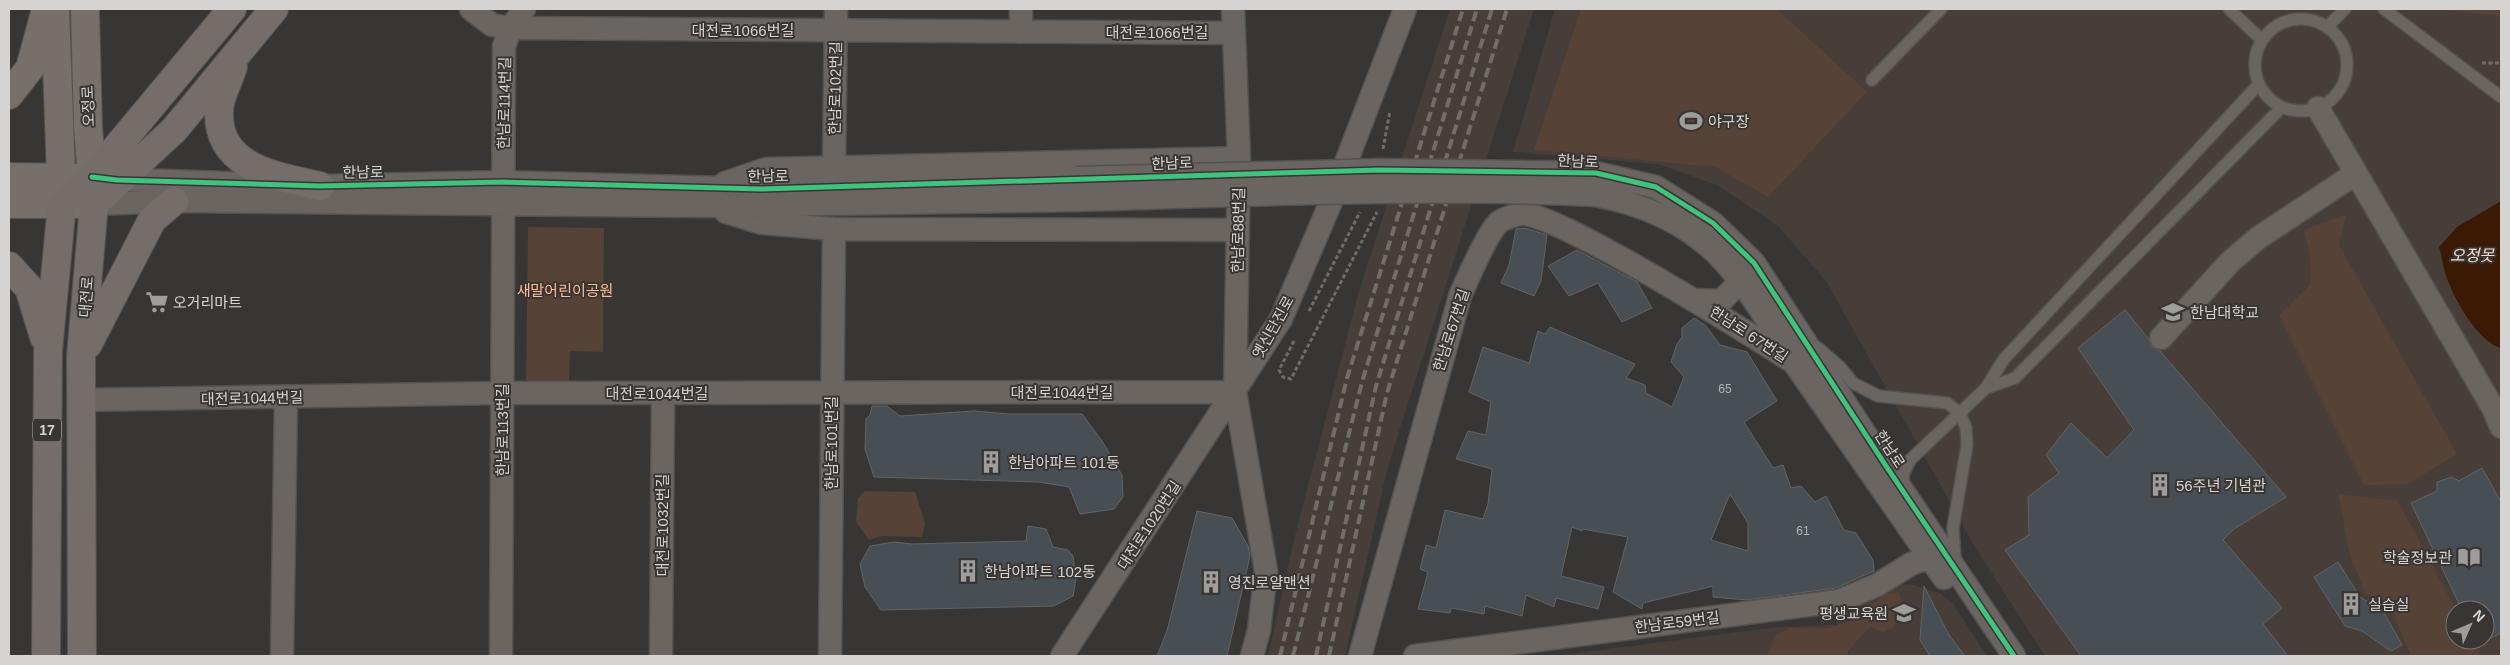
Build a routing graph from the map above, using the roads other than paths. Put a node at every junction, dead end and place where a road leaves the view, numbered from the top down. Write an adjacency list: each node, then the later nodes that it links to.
1 (46, 9): 24 (main road)
2 (55, 9): 35 (main road, 오정로)
3 (85, 9): 32 (main road, 오정로)
4 (232, 9): 32 (main road)
5 (274, 9): 21 (main road)
6 (471, 9): 17 (street, 대전로1066번길)
7 (524, 9): 17 (street, 한남로114번길)
8 (1021, 9): 18 (street)
9 (1233, 9): 19 (street, 한남로88번길)
10 (1405, 9): 52 (street, 옛신탄진로)
11 (1941, 9): 22 (lane)
12 (2229, 9): 20 (lane)
13 (2345, 9): 16 (lane)
14 (2384, 9): 25 (lane)
15 (836, 20): 17 (street, 대전로1066번길); 18 (street, 대전로1066번길); 29 (street, 한남로102번길)
16 (2326, 27): 20 (lane); 27 (lane)
17 (511, 28): 36 (street, 한남로114번길)
18 (1021, 32): 19 (street, 대전로1066번길)
19 (1233, 33): 28 (street, 한남로88번길)
20 (2262, 40): 23 (lane)
21 (237, 54): 32 (main road); 34 (main road)
22 (1872, 80)
23 (2259, 84): 26 (lane); 51 (lane)
24 (9, 95)
25 (2501, 97)
26 (2282, 107): 27 (lane); 51 (lane)
27 (2318, 108): 30 (street)
28 (1239, 158): 29 (street); 42 (street, 한남로88번길)
29 (834, 167): 37 (street)
30 (2355, 174): 47 (street); 59 (street)
31 (9, 177): 35 (main road, 한남로)
32 (105, 179): 34 (street, 한남로); 35 (main road); 40 (main road)
33 (1595, 184): 37 (street, 한남로, bridge); 37 (street, 한남로, bridge); 44 (street, 한남로); 46 (street, 한남로)
34 (320, 186): 36 (street, 한남로)
35 (61, 191): 39 (main road, 한남로); 40 (main road, 한남로); 48 (main road, 17)
36 (502, 193): 37 (street, 한남로); 38 (street, 한남로); 53 (street, 한남로113번길)
37 (707, 197): 41 (street)
38 (174, 202): 40 (street, 한남로); 49 (main road)
39 (9, 204)
40 (94, 204): 49 (main road, 대전로)
41 (834, 229): 42 (street); 55 (street, 한남로101번길)
42 (1238, 230): 52 (street, 한남로88번길)
43 (9, 266): 48 (main road)
44 (1740, 282): 45 (street, 한남로 67번길); 50 (street, 한남로)
45 (1695, 300): 50 (street, 한남로 67번길); 73 (street, 한남로67번길)
46 (1801, 333): 58 (lane); 60 (street, 한남로)
47 (2161, 338)
48 (48, 351): 65 (main road, 17)
49 (81, 356): 57 (main road, 대전로)
50 (1796, 364): 63 (street, 한남로)
51 (1986, 388): 58 (lane)
52 (1235, 392): 55 (street, 대전로1044번길); 71 (street, 대전로1020번길); 72 (street)
53 (502, 393): 54 (street, 대전로1044번길); 56 (street, 대전로1044번길); 68 (street, 한남로113번길)
54 (662, 393): 55 (street, 대전로1044번길); 69 (street, 대전로1032번길)
55 (832, 393): 70 (street, 한남로101번길)
56 (286, 398): 57 (street, 대전로1044번길); 67 (street)
57 (80, 400): 66 (main road, 대전로)
58 (1960, 413): 61 (lane); 64 (lane)
59 (2501, 427)
60 (1880, 457): 61 (lane); 62 (street, 한남로)
61 (1910, 460): 62 (lane)
62 (1905, 493): 64 (street, 한남로)
63 (1929, 557): 74 (street, 한남로59번길); 75 (street, 한남로)
64 (1958, 571): 76 (street, 한남로)
65 (46, 656)
66 (82, 656)
67 (282, 656)
68 (501, 656)
69 (661, 656)
70 (830, 656)
71 (1062, 656)
72 (1252, 656)
73 (1360, 656)
74 (1415, 656)
75 (1996, 656)
76 (2014, 656)

